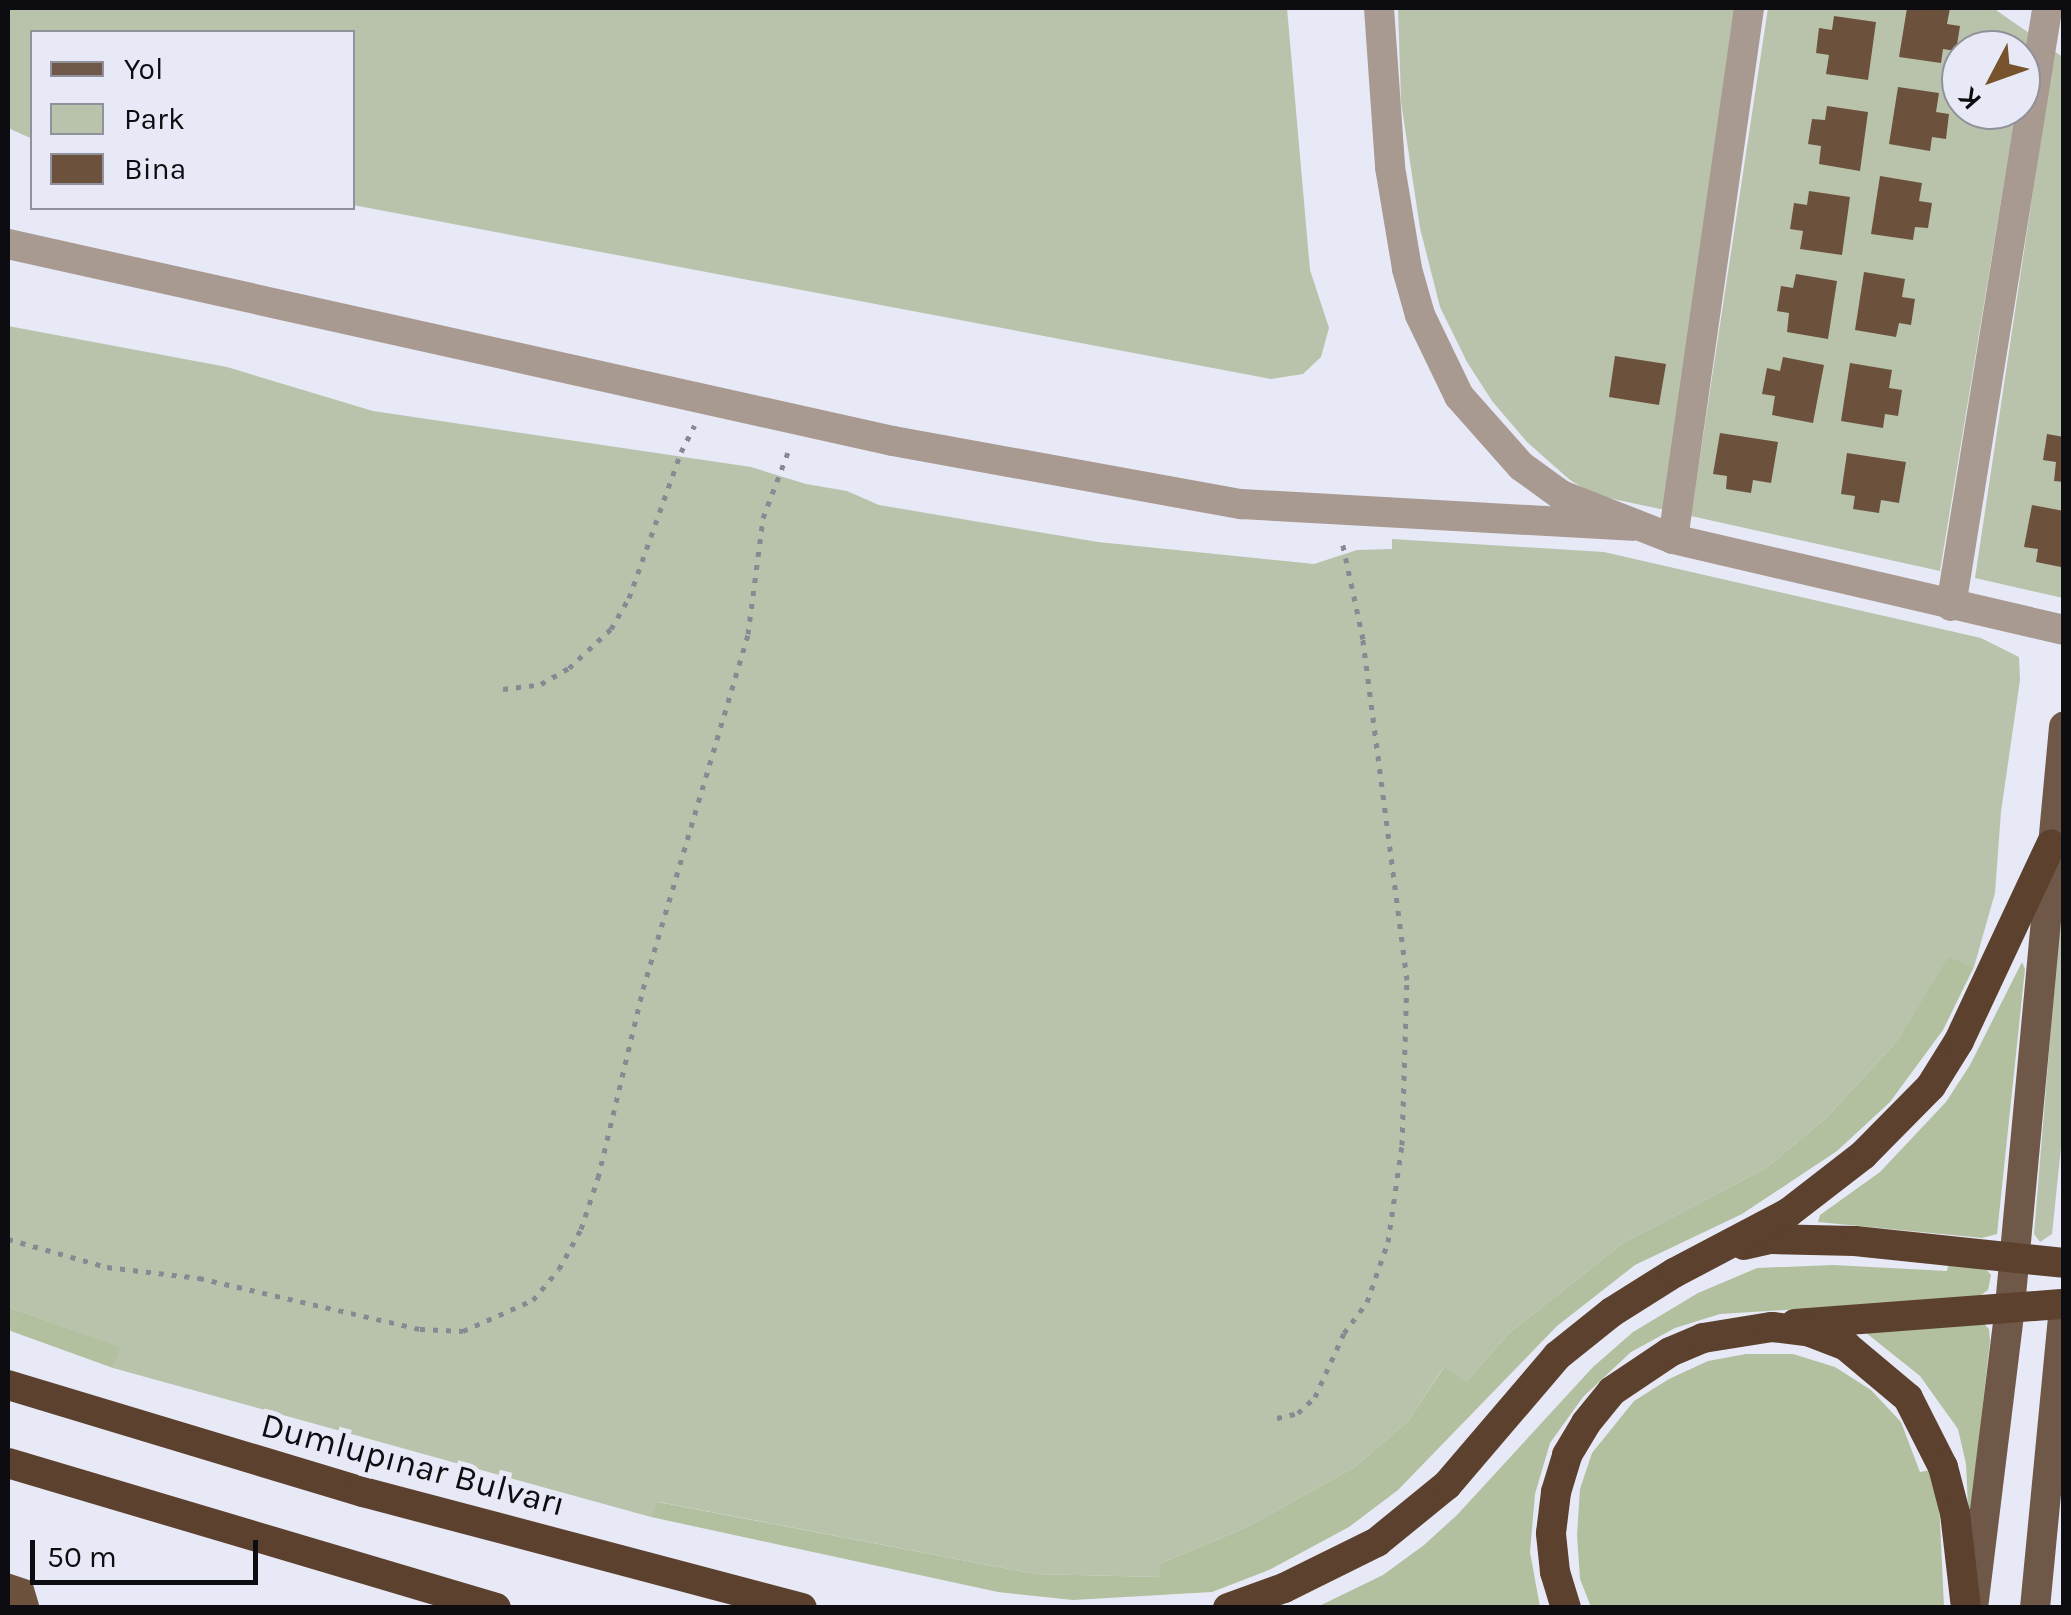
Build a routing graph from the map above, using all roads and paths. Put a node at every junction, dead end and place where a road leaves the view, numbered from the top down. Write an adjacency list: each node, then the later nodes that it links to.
1 (1379, 8): 8 (street)
2 (1749, 8): 9 (street)
3 (2052, 13): 10 (street)
4 (8, 244): 5 (street)
5 (708, 400): 6 (street); 12 (path)
6 (801, 421): 7 (street); 15 (path)
7 (1336, 508): 8 (street); 23 (path)
8 (1632, 526): 9 (street)
9 (1673, 539): 10 (street)
10 (1951, 606): 11 (street)
11 (2064, 630)
12 (503, 689)
13 (2064, 727): 14 (main road)
14 (2051, 844): 16 (highway); 17 (main road)
15 (8, 1239)
16 (1720, 1251): 17 (highway); 27 (highway)
17 (2015, 1257): 18 (highway); 19 (main road)
18 (2064, 1263)
19 (2010, 1306): 20 (highway); 21 (highway); 30 (main road)
20 (2064, 1306): 31 (main road)
21 (1772, 1327): 28 (highway); 29 (highway)
22 (8, 1384): 26 (highway, Dumlupınar Bulvarı)
23 (1277, 1418)
24 (8, 1463): 25 (highway)
25 (496, 1608)
26 (802, 1608)
27 (1228, 1608)
28 (1566, 1608)
29 (1966, 1608)
30 (1974, 1608)
31 (2034, 1608)

